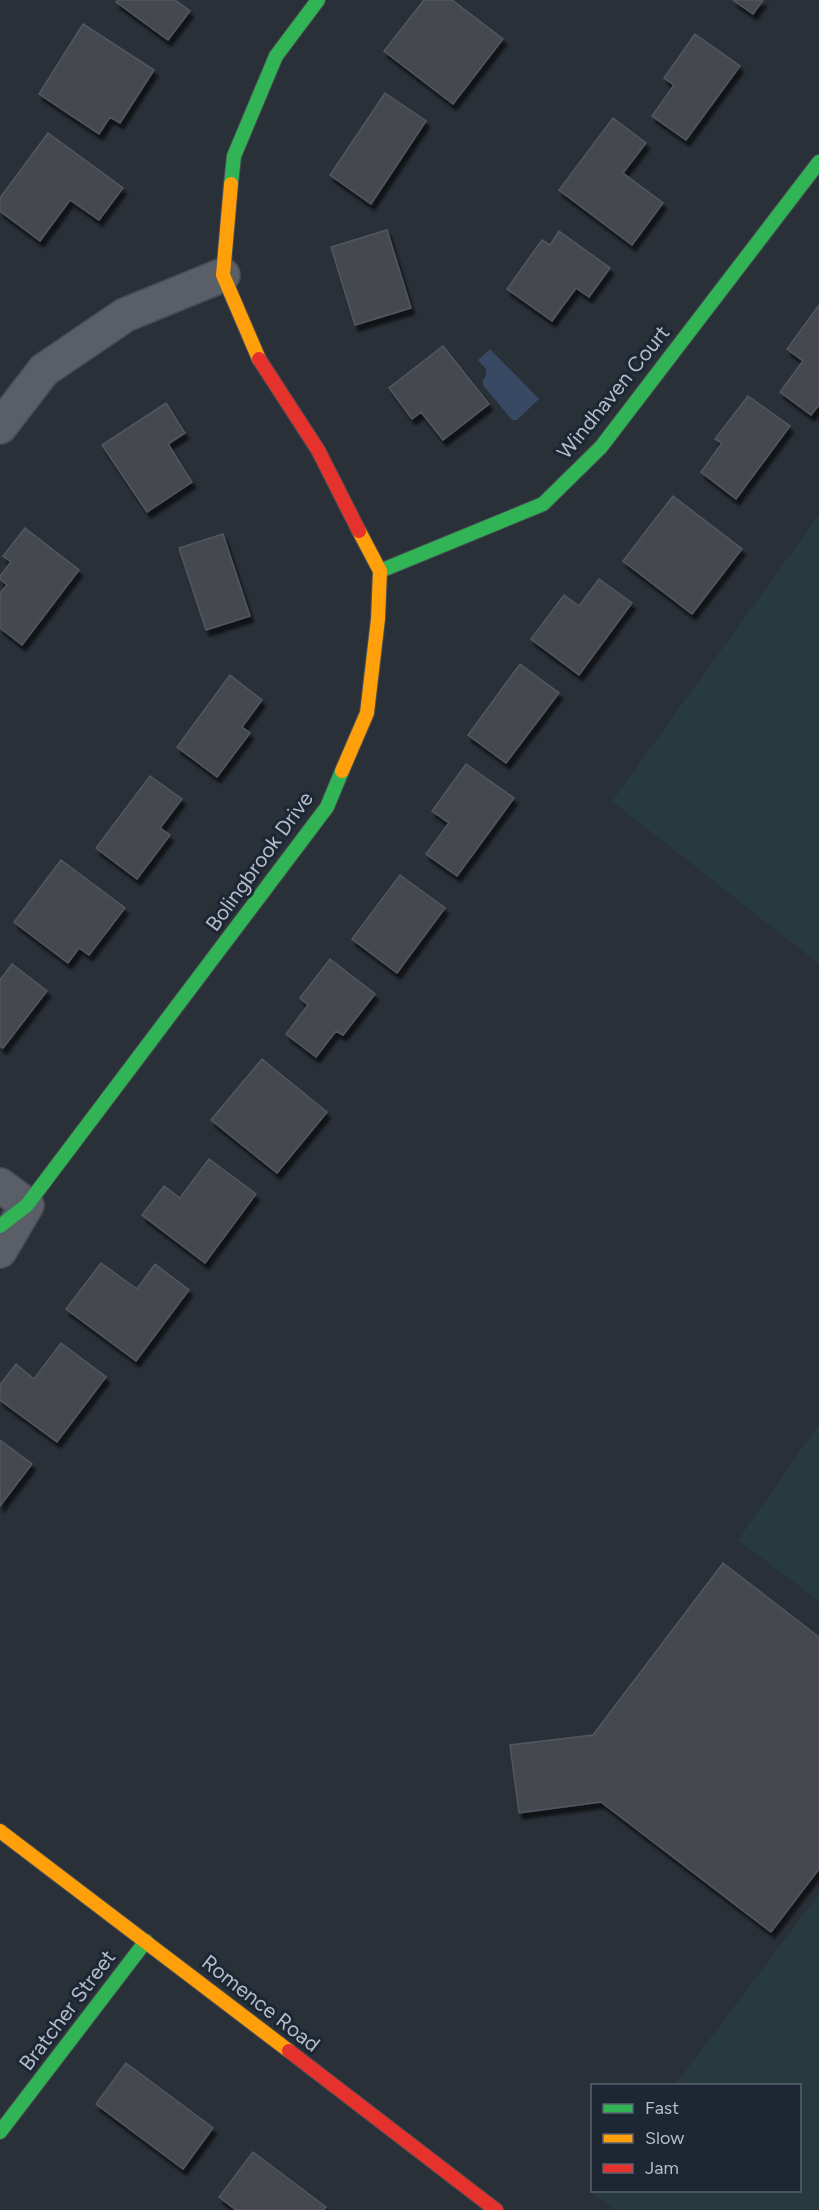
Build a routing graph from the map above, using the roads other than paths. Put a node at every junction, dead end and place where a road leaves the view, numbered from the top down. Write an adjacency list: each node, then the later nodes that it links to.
1 (318, 0): 3 (street)
2 (819, 162): 5 (street, Windhaven Court)
3 (223, 275): 4 (street); 5 (street, Bolingbrook Drive)
4 (0, 428)
5 (380, 571): 7 (street, Bolingbrook Drive)
6 (0, 1185): 7 (street)
7 (27, 1205): 8 (street, Bolingbrook Drive); 9 (street)
8 (0, 1226)
9 (0, 1251)
10 (0, 1832): 11 (street, Romence Road)
11 (146, 1941): 12 (street, Bratcher Street); 13 (street, Romence Road)
12 (0, 2133)
13 (496, 2210)

